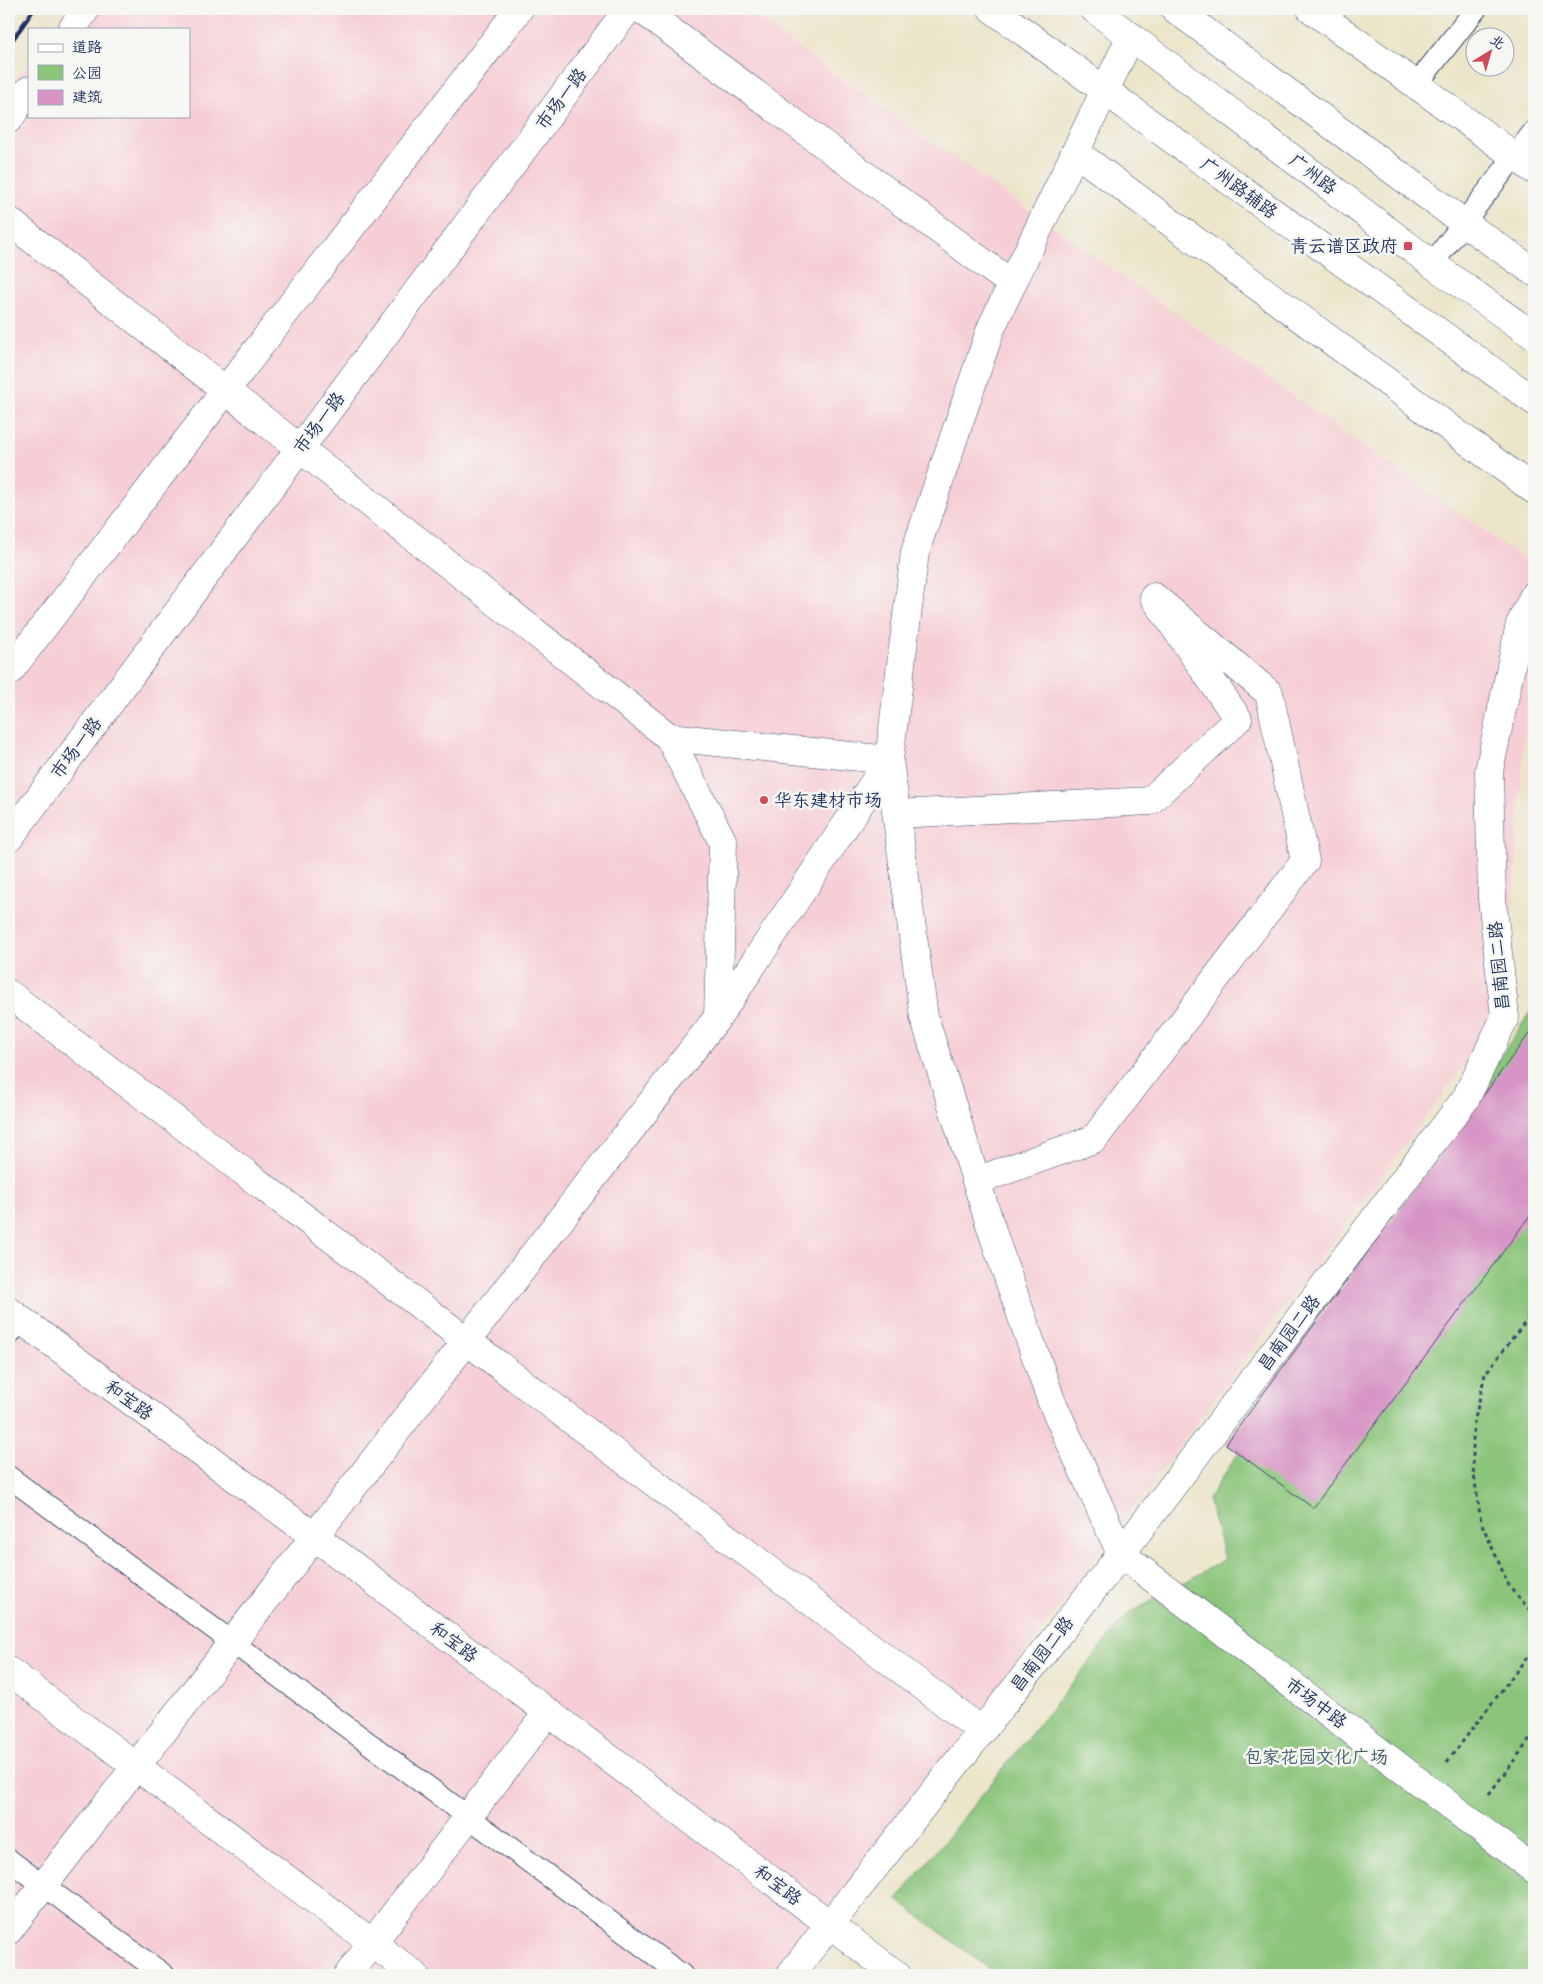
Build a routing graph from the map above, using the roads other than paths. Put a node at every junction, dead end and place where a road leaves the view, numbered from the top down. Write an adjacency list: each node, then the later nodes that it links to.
1 (86, 9): 10 (street)
2 (519, 9): 25 (street)
3 (628, 9): 27 (street, 市场一路)
4 (642, 9): 23 (street)
5 (992, 9): 14 (street, 广州路辅路)
6 (1094, 9): 11 (street, 广州路)
7 (1175, 9): 20 (street)
8 (1311, 9): 12 (street)
9 (1476, 9): 12 (lane)
10 (73, 28)
11 (1131, 36): 14 (street); 21 (street, 广州路)
12 (1416, 85): 18 (street)
13 (28, 91): 15 (street)
14 (1105, 91): 17 (street); 26 (street, 广州路辅路)
15 (9, 119)
16 (1534, 131): 18 (lane)
17 (1075, 152): 23 (street); 28 (street)
18 (1525, 163): 20 (lane)
19 (9, 221): 25 (street)
20 (1464, 223): 21 (lane); 22 (street)
21 (1432, 264): 24 (street, 广州路)
22 (1534, 272)
23 (1012, 284): 32 (street)
24 (1534, 336)
25 (225, 390): 27 (street); 30 (street)
26 (1534, 401)
27 (300, 449): 31 (street); 34 (street, 市场一路)
28 (1534, 490)
29 (1534, 595): 42 (street, 昌南园二路)
30 (9, 672)
31 (669, 737): 32 (street); 36 (street)
32 (889, 760): 33 (street); 36 (street)
33 (896, 814): 37 (street); 37 (street)
34 (9, 838)
35 (9, 994): 39 (street)
36 (718, 1017): 39 (street)
37 (976, 1181): 42 (street)
38 (13, 1322): 41 (street, 和宝路)
39 (466, 1341): 41 (street); 46 (street)
40 (9, 1477): 43 (lane)
41 (314, 1536): 43 (street); 45 (street, 和宝路)
42 (1121, 1554): 46 (street, 昌南园二路); 50 (street, 市场中路)
43 (232, 1642): 47 (street); 48 (lane)
44 (9, 1671): 47 (street)
45 (548, 1712): 48 (street); 52 (street, 和宝路)
46 (982, 1731): 52 (street, 昌南园二路)
47 (136, 1766): 51 (street); 54 (street)
48 (468, 1817): 54 (street); 58 (lane)
49 (9, 1860): 51 (lane)
50 (1534, 1870)
51 (43, 1885): 53 (street); 55 (lane)
52 (829, 1924): 59 (street, 昌南园二路); 60 (street, 和宝路)
53 (9, 1930)
54 (372, 1943): 56 (street); 57 (street)
55 (164, 1975)
56 (348, 1975)
57 (415, 1975)
58 (682, 1975)
59 (790, 1975)
60 (897, 1975)

